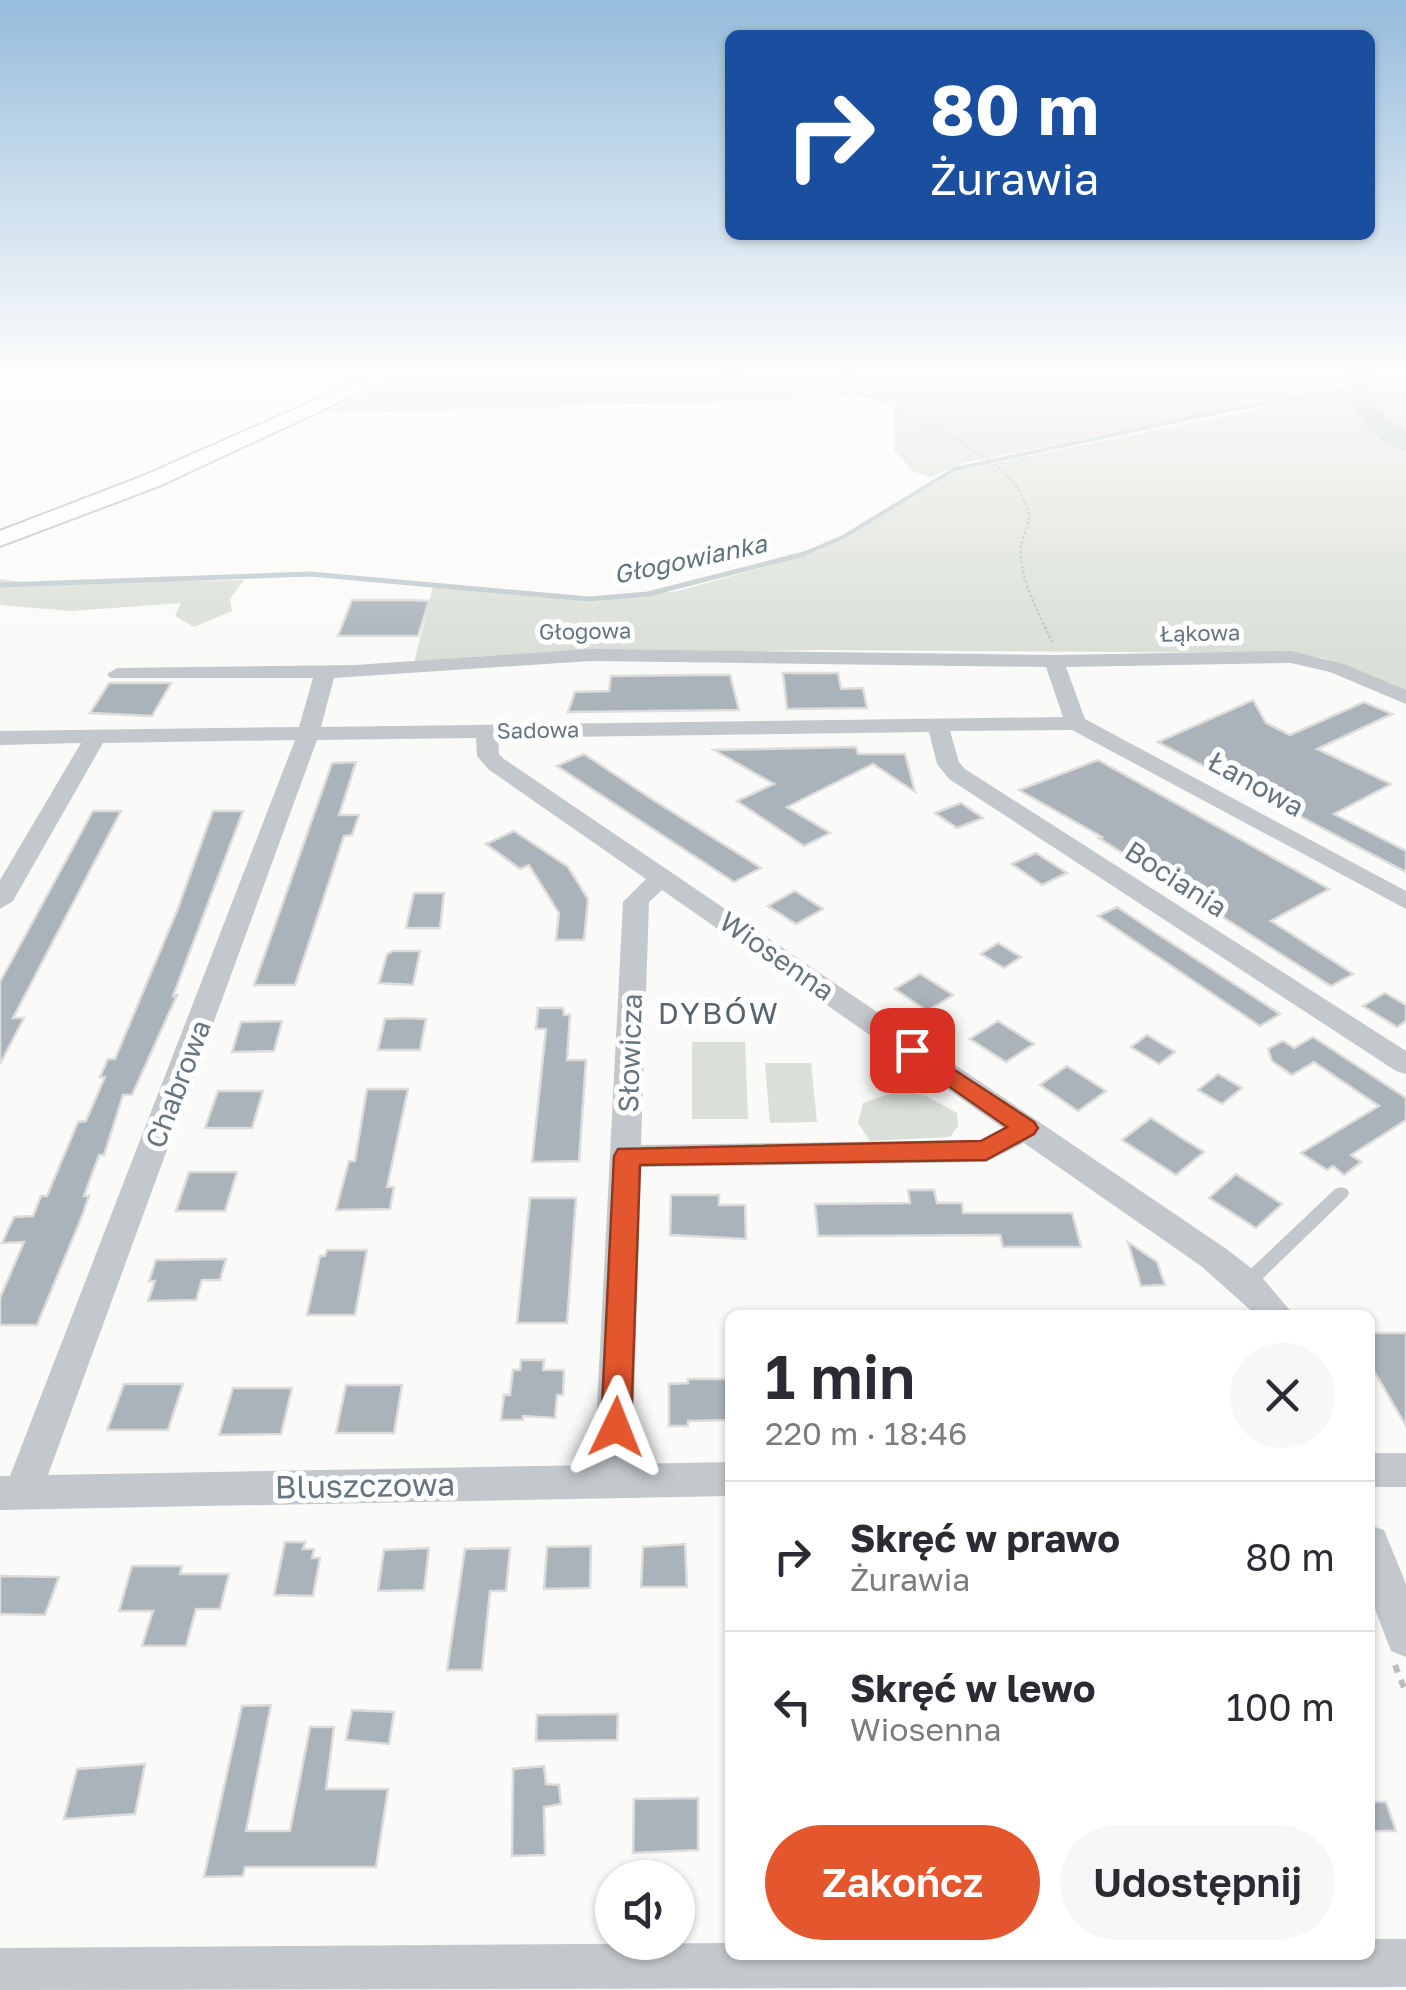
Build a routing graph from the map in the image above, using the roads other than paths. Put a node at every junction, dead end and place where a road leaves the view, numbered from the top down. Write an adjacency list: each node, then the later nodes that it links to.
1 (187, 465): 2 (street)
2 (0, 539)
3 (1054, 661): 4 (street, Głogowa); 6 (street, Łąkowa); 7 (street)
4 (326, 672): 5 (street, Głogowa); 10 (street, Chabrowa)
5 (117, 674)
6 (1406, 698)
7 (1076, 723): 8 (street, Sadowa); 15 (street, Łanowa)
8 (938, 725): 9 (street, Sadowa); 16 (street, Bociania)
9 (487, 731): 10 (street, Sadowa); 13 (street, Wiosenna)
10 (309, 734): 11 (street, Sadowa); 26 (street, Chabrowa)
11 (96, 737): 12 (street, Sadowa); 14 (street)
12 (0, 738)
13 (664, 878): 17 (street, Wiosenna); 18 (street, Słowicza)
14 (0, 900)
15 (1406, 900)
16 (1406, 1064)
17 (1026, 1128): 18 (street); 20 (street, Wiosenna)
18 (627, 1156): 25 (street, Słowicza)
19 (1340, 1194): 20 (lane)
20 (1247, 1284): 21 (street, Wiosenna)
21 (1272, 1310)
22 (1375, 1470): 23 (street)
23 (1406, 1470)
24 (725, 1479): 25 (street, Bluszczowa)
25 (612, 1481): 26 (street, Bluszczowa)
26 (11, 1493)
27 (1375, 1555): 28 (street)
28 (1406, 1637)
29 (1406, 1963): 30 (street)
30 (0, 1972)

